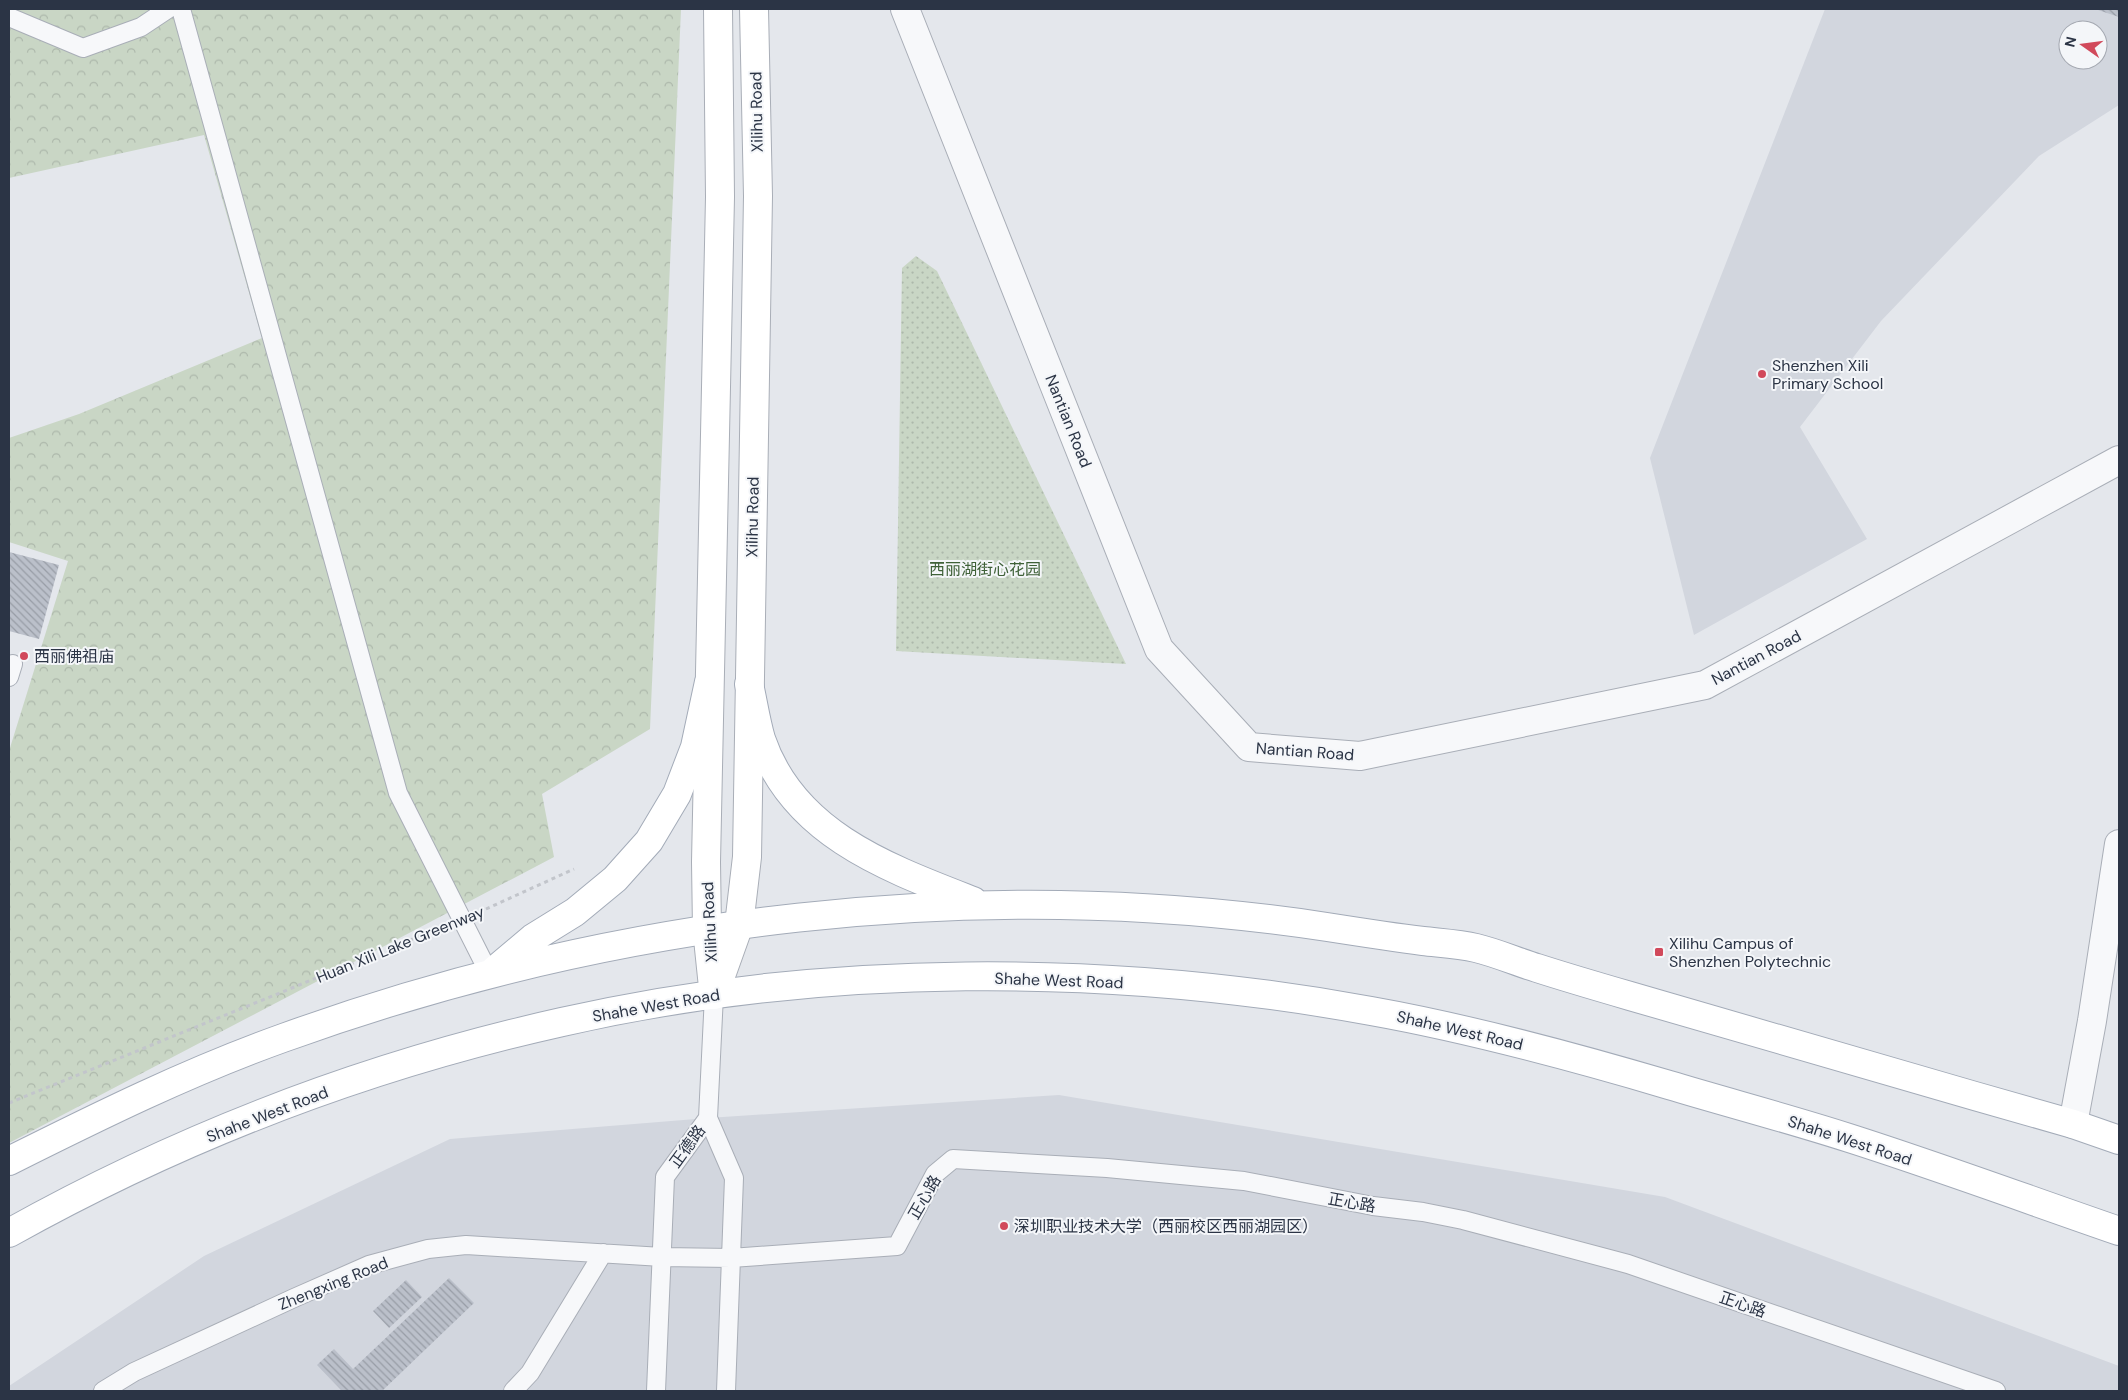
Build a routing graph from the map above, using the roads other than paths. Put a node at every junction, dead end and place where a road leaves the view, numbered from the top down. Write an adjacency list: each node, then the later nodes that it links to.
1 (168, 9): 6 (lane)
2 (181, 9): 14 (lane)
3 (718, 9): 8 (main road, Xilihu Road)
4 (754, 9): 9 (main road, Xilihu Road)
5 (905, 9): 7 (street, Nantian Road)
6 (9, 17)
7 (2119, 460)
8 (709, 682): 13 (main road, Xilihu Road); 14 (main road)
9 (749, 684): 11 (main road); 12 (main road, Xilihu Road)
10 (2119, 844): 17 (street)
11 (982, 904): 12 (main road); 17 (main road)
12 (739, 925): 13 (main road); 15 (main road, Xilihu Road)
13 (707, 929): 14 (main road); 15 (main road, Xilihu Road)
14 (490, 975): 19 (main road)
15 (714, 995): 16 (lane); 20 (main road, Shahe West Road); 21 (main road, Shahe West Road)
16 (708, 1118): 23 (lane, 正德路); 24 (lane, 正德路)
17 (2073, 1124): 18 (main road)
18 (2119, 1140)
19 (9, 1161)
20 (2119, 1231)
21 (9, 1234)
22 (603, 1254): 23 (lane, Zhengxing Road); 25 (lane, Zhengxing Road); 26 (lane)
23 (662, 1257): 24 (lane, Zhengxing Road); 27 (lane, 正德路)
24 (731, 1258): 28 (lane, 正德路); 29 (lane, 正心路)
25 (103, 1391)
26 (513, 1391)
27 (656, 1391)
28 (726, 1391)
29 (1996, 1391)

